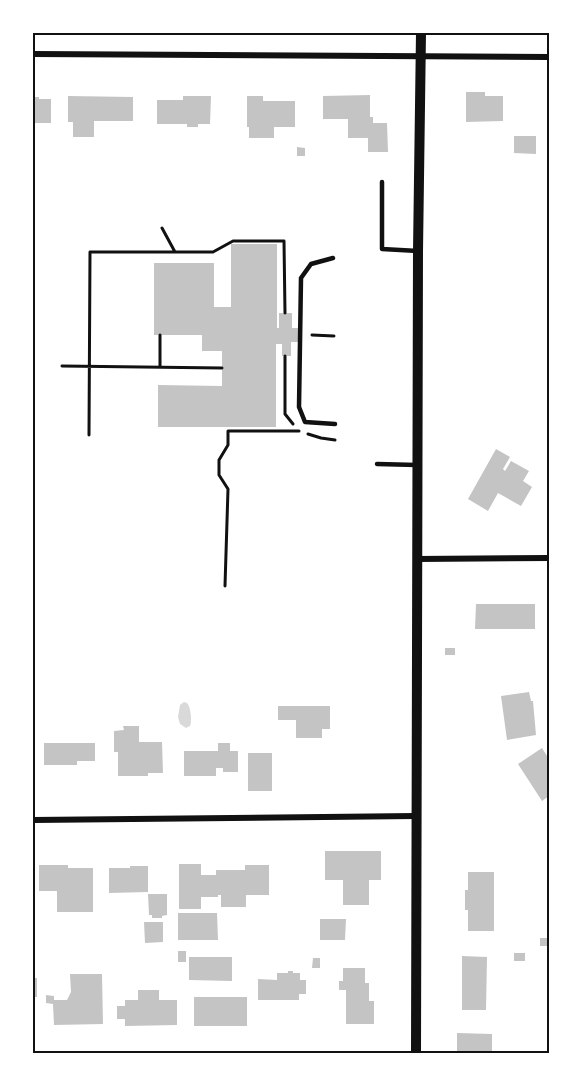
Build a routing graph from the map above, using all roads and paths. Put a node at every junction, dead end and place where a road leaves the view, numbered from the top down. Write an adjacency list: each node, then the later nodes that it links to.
1 (421, 33): 3 (street)
2 (33, 54): 3 (street)
3 (421, 56): 4 (street); 7 (street)
4 (549, 57)
5 (382, 182): 7 (lane)
6 (162, 228): 8 (path)
7 (418, 251): 22 (street)
8 (175, 252): 10 (path); 15 (path)
9 (333, 258): 12 (lane)
10 (285, 313)
11 (160, 335): 16 (path)
12 (300, 335): 13 (path); 18 (lane)
13 (334, 336)
14 (62, 366): 15 (path)
15 (89, 366): 16 (path); 20 (path)
16 (160, 367): 17 (path)
17 (222, 368)
18 (335, 424)
19 (298, 431): 25 (path)
20 (89, 435)
21 (377, 464): 22 (lane)
22 (418, 465): 24 (street)
23 (549, 558): 24 (street)
24 (417, 559): 26 (street)
25 (225, 586)
26 (416, 816): 27 (street); 28 (street)
27 (33, 820)
28 (416, 1053)

